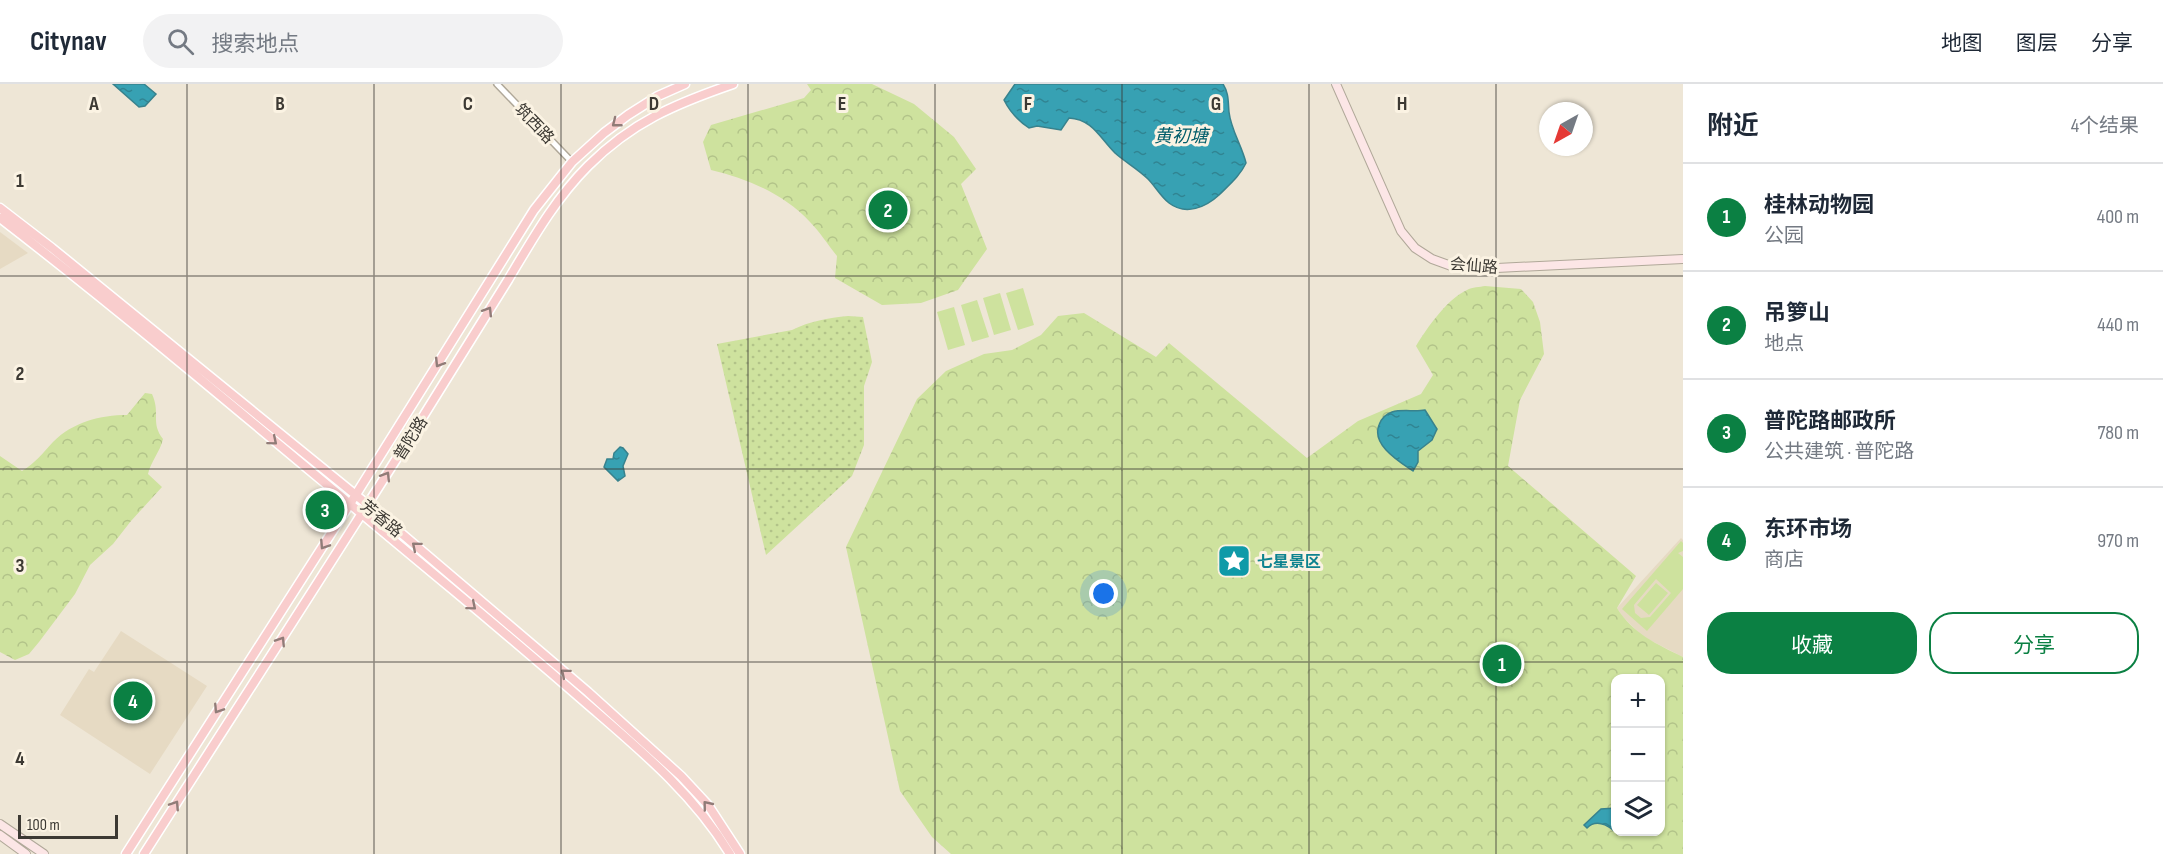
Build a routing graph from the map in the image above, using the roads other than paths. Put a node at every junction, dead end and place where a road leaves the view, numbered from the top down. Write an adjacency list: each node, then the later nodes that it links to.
1 (498, 84): 5 (street, 筑西路)
2 (685, 84): 5 (main road, 普陀路, one-way to 5)
3 (733, 84): 11 (main road, 普陀路, one-way to 3)
4 (1336, 84): 8 (street, 会仙路)
5 (572, 162): 9 (main road, 普陀路, one-way to 9)
6 (0, 208): 9 (main road, 芳香路)
7 (0, 218): 10 (main road, 芳香路, one-way to 10)
8 (1683, 259)
9 (355, 496): 10 (main road, 普陀路); 11 (main road, 芳香路)
10 (350, 505): 12 (main road, 芳香路); 17 (main road, 普陀路, one-way to 17)
11 (368, 505): 12 (main road, 普陀路); 20 (main road, 芳香路, one-way to 11)
12 (362, 514): 18 (main road, 普陀路, one-way to 12); 19 (main road, 芳香路, one-way to 19)
13 (0, 824): 16 (street)
14 (0, 835): 15 (street)
15 (26, 854)
16 (44, 854)
17 (126, 854)
18 (144, 854)
19 (730, 854)
20 (740, 854)

